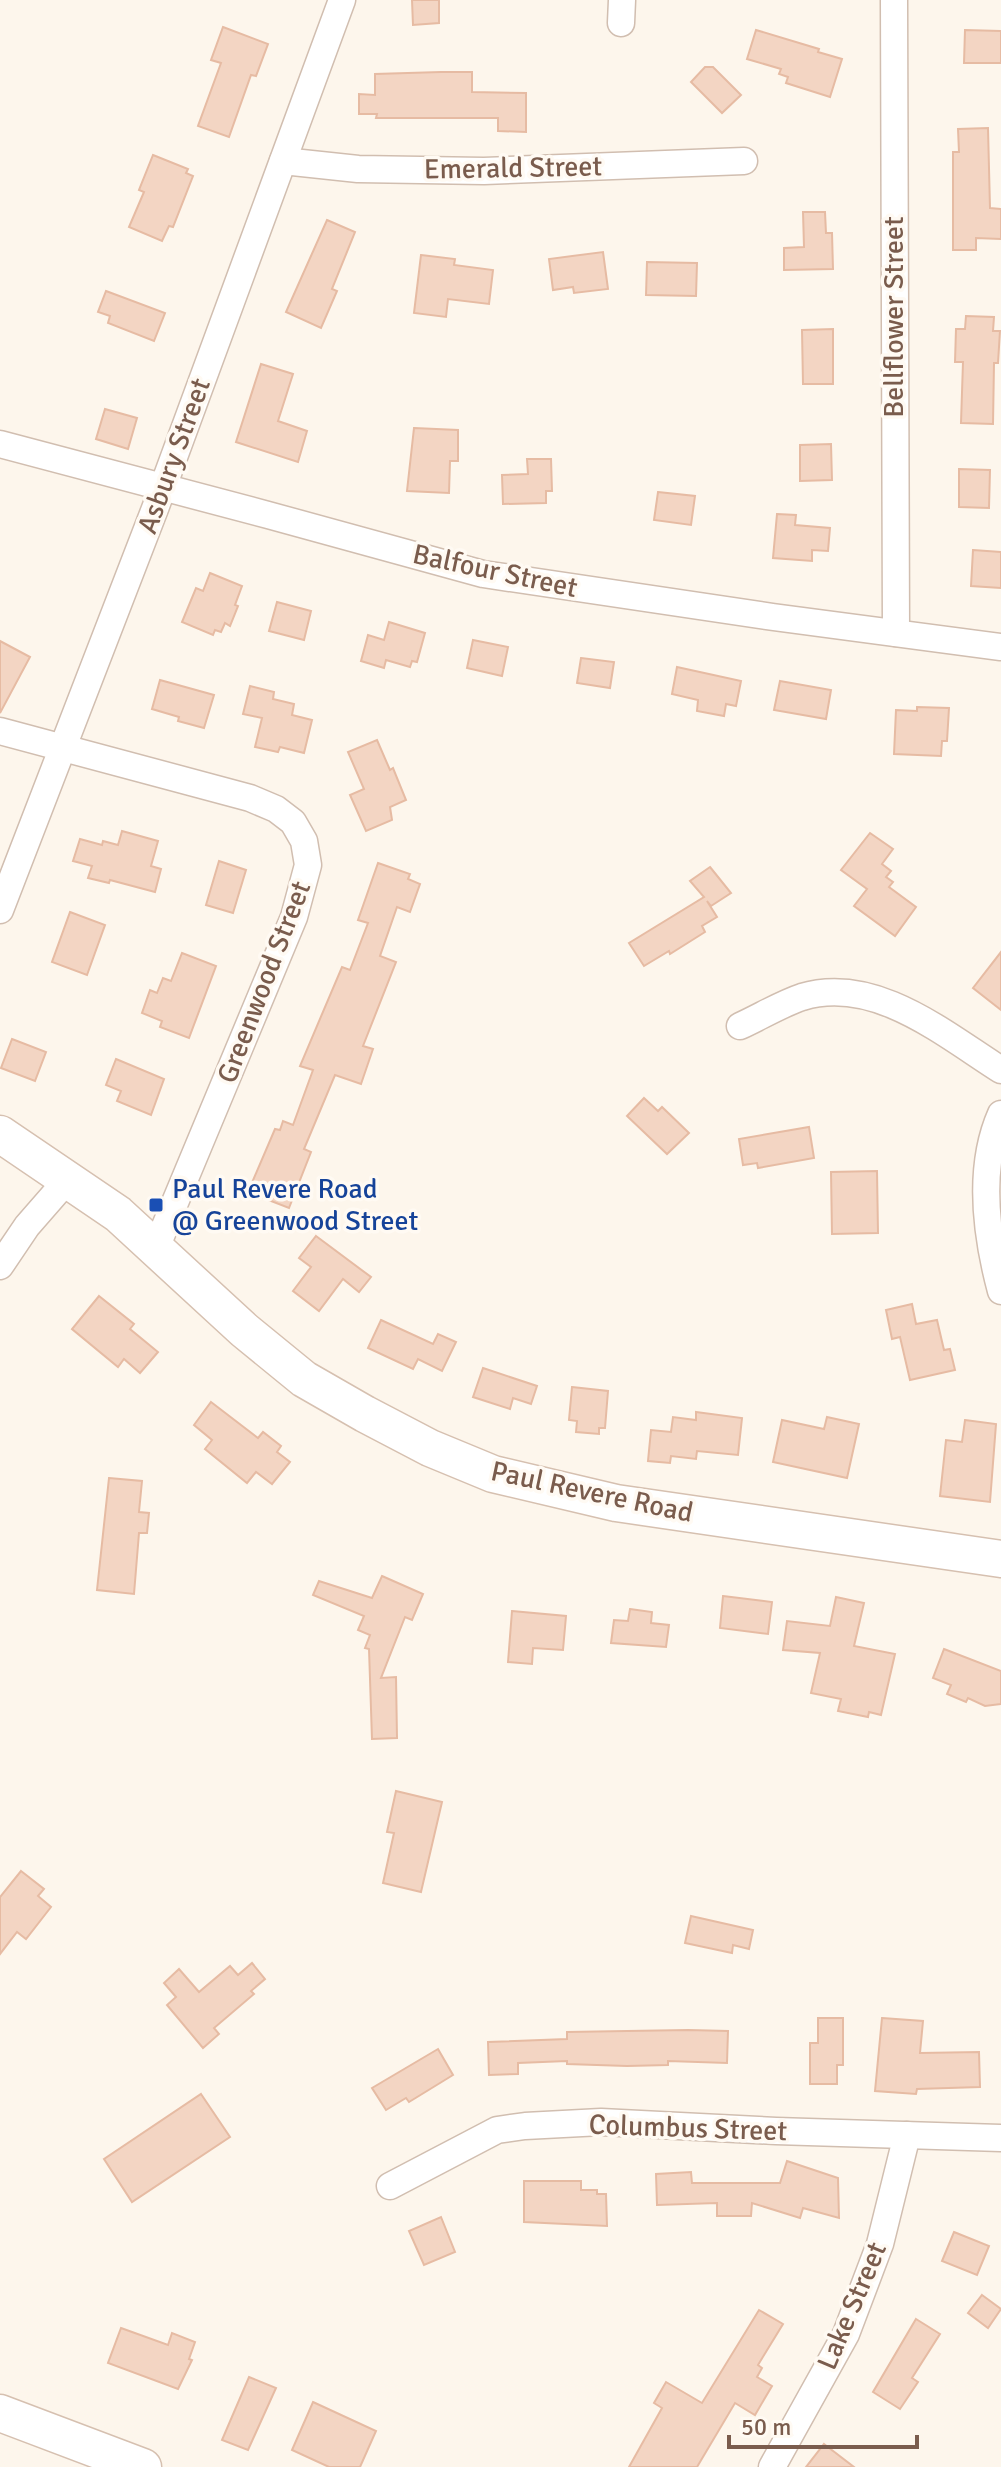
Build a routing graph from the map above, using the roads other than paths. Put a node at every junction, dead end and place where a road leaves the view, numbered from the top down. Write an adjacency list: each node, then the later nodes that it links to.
1 (342, 0): 3 (street, Asbury Street)
2 (894, 0): 7 (street, Bellflower Street)
3 (283, 161): 4 (street, Emerald Street); 6 (street, Asbury Street)
4 (744, 161)
5 (0, 444): 6 (street, Balfour Street)
6 (163, 487): 7 (street, Balfour Street); 10 (street, Asbury Street)
7 (896, 633): 8 (street, Balfour Street)
8 (1001, 647)
9 (0, 731): 10 (street, Greenwood Street)
10 (63, 747): 11 (street, Asbury Street); 17 (street, Greenwood Street)
11 (0, 910)
12 (740, 1026): 13 (street)
13 (1001, 1070)
14 (1001, 1114): 19 (street)
15 (0, 1134): 16 (street, Paul Revere Road)
16 (68, 1179): 17 (street, Paul Revere Road); 18 (street)
17 (156, 1248): 20 (street, Paul Revere Road)
18 (0, 1266)
19 (1001, 1291)
20 (1001, 1559)
21 (907, 2135): 22 (street, Columbus Street); 23 (street, Columbus Street); 26 (street, Lake Street)
22 (1001, 2138)
23 (390, 2186)
24 (0, 2413): 25 (street)
25 (143, 2467)
26 (772, 2467)

